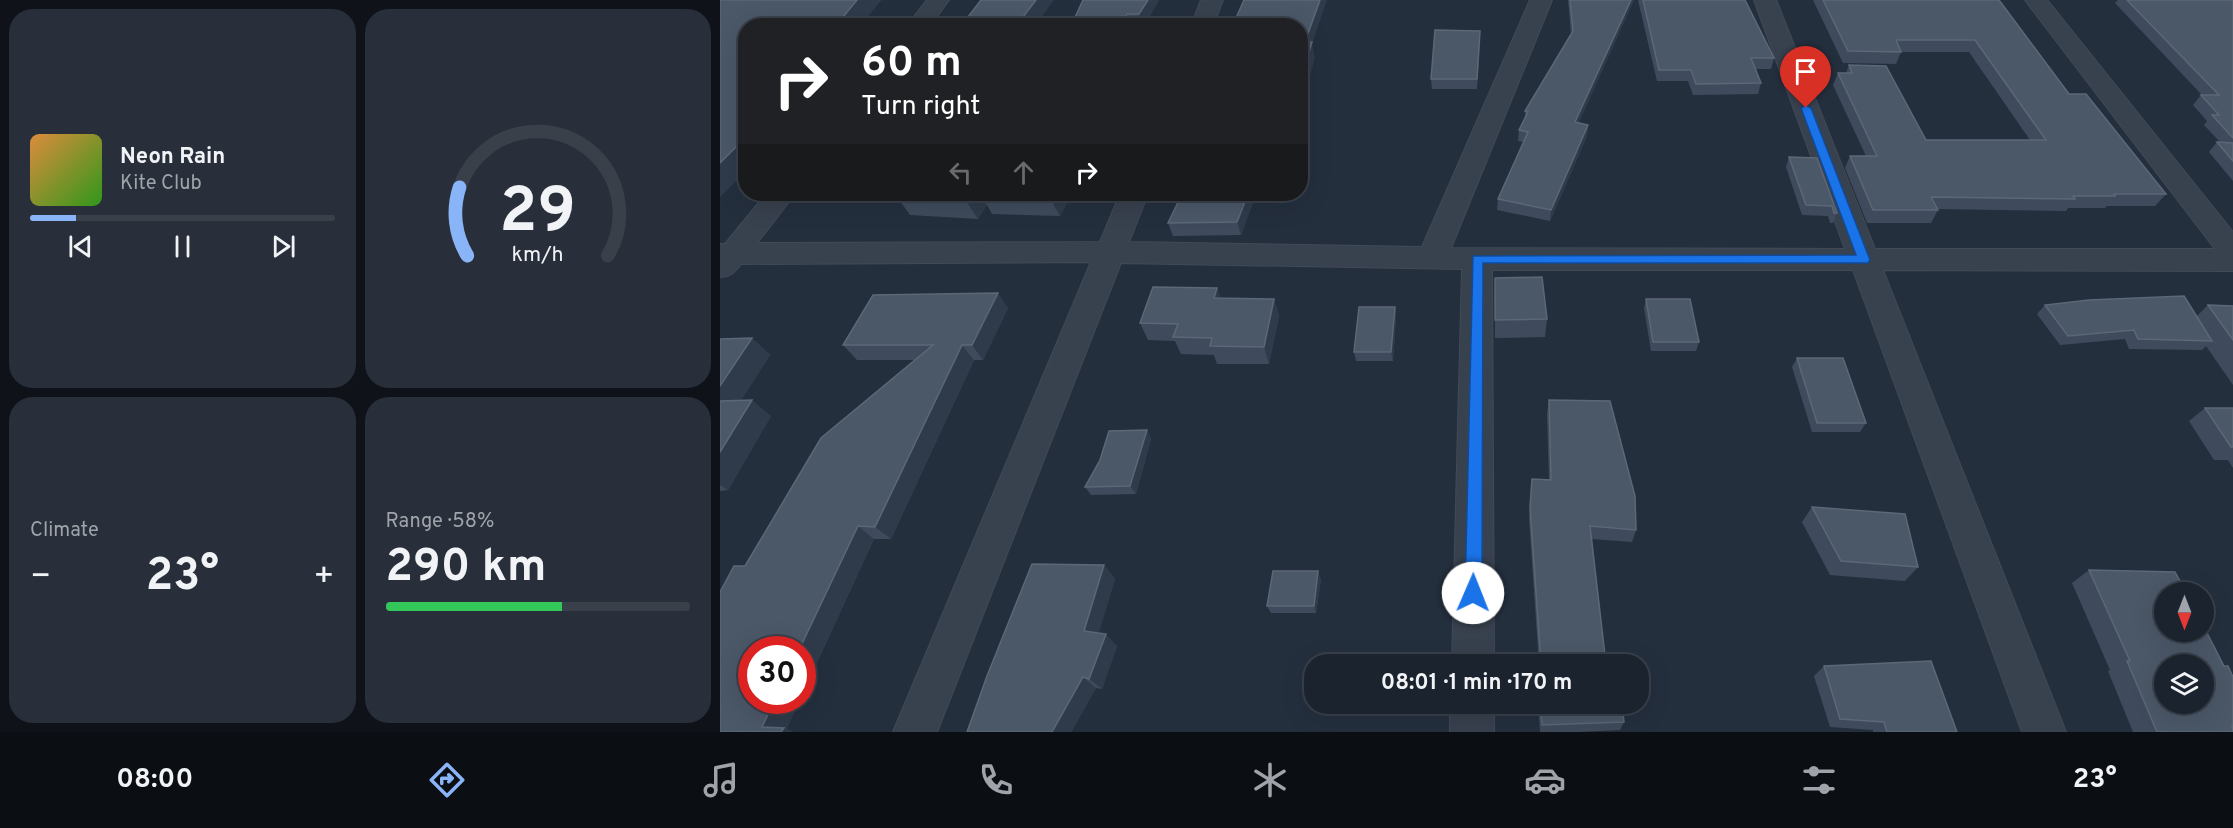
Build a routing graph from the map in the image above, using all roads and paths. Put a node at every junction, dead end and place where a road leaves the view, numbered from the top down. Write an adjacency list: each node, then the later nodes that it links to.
1 (938, 0): 6 (street)
2 (1212, 0): 7 (street)
3 (1541, 0): 12 (street)
4 (1765, 0): 15 (street)
5 (2036, 0): 11 (street)
6 (924, 18)
7 (1205, 18)
8 (776, 201): 13 (street)
9 (1131, 201): 10 (street)
10 (1110, 252): 12 (street); 13 (street); 19 (street)
11 (2233, 252)
12 (1432, 258): 14 (street)
13 (724, 259)
14 (1477, 259): 15 (street); 17 (street)
15 (1864, 260): 16 (street); 21 (street)
16 (2233, 260)
17 (1473, 654)
18 (1472, 714): 20 (street)
19 (915, 732)
20 (1472, 732)
21 (2044, 732)

